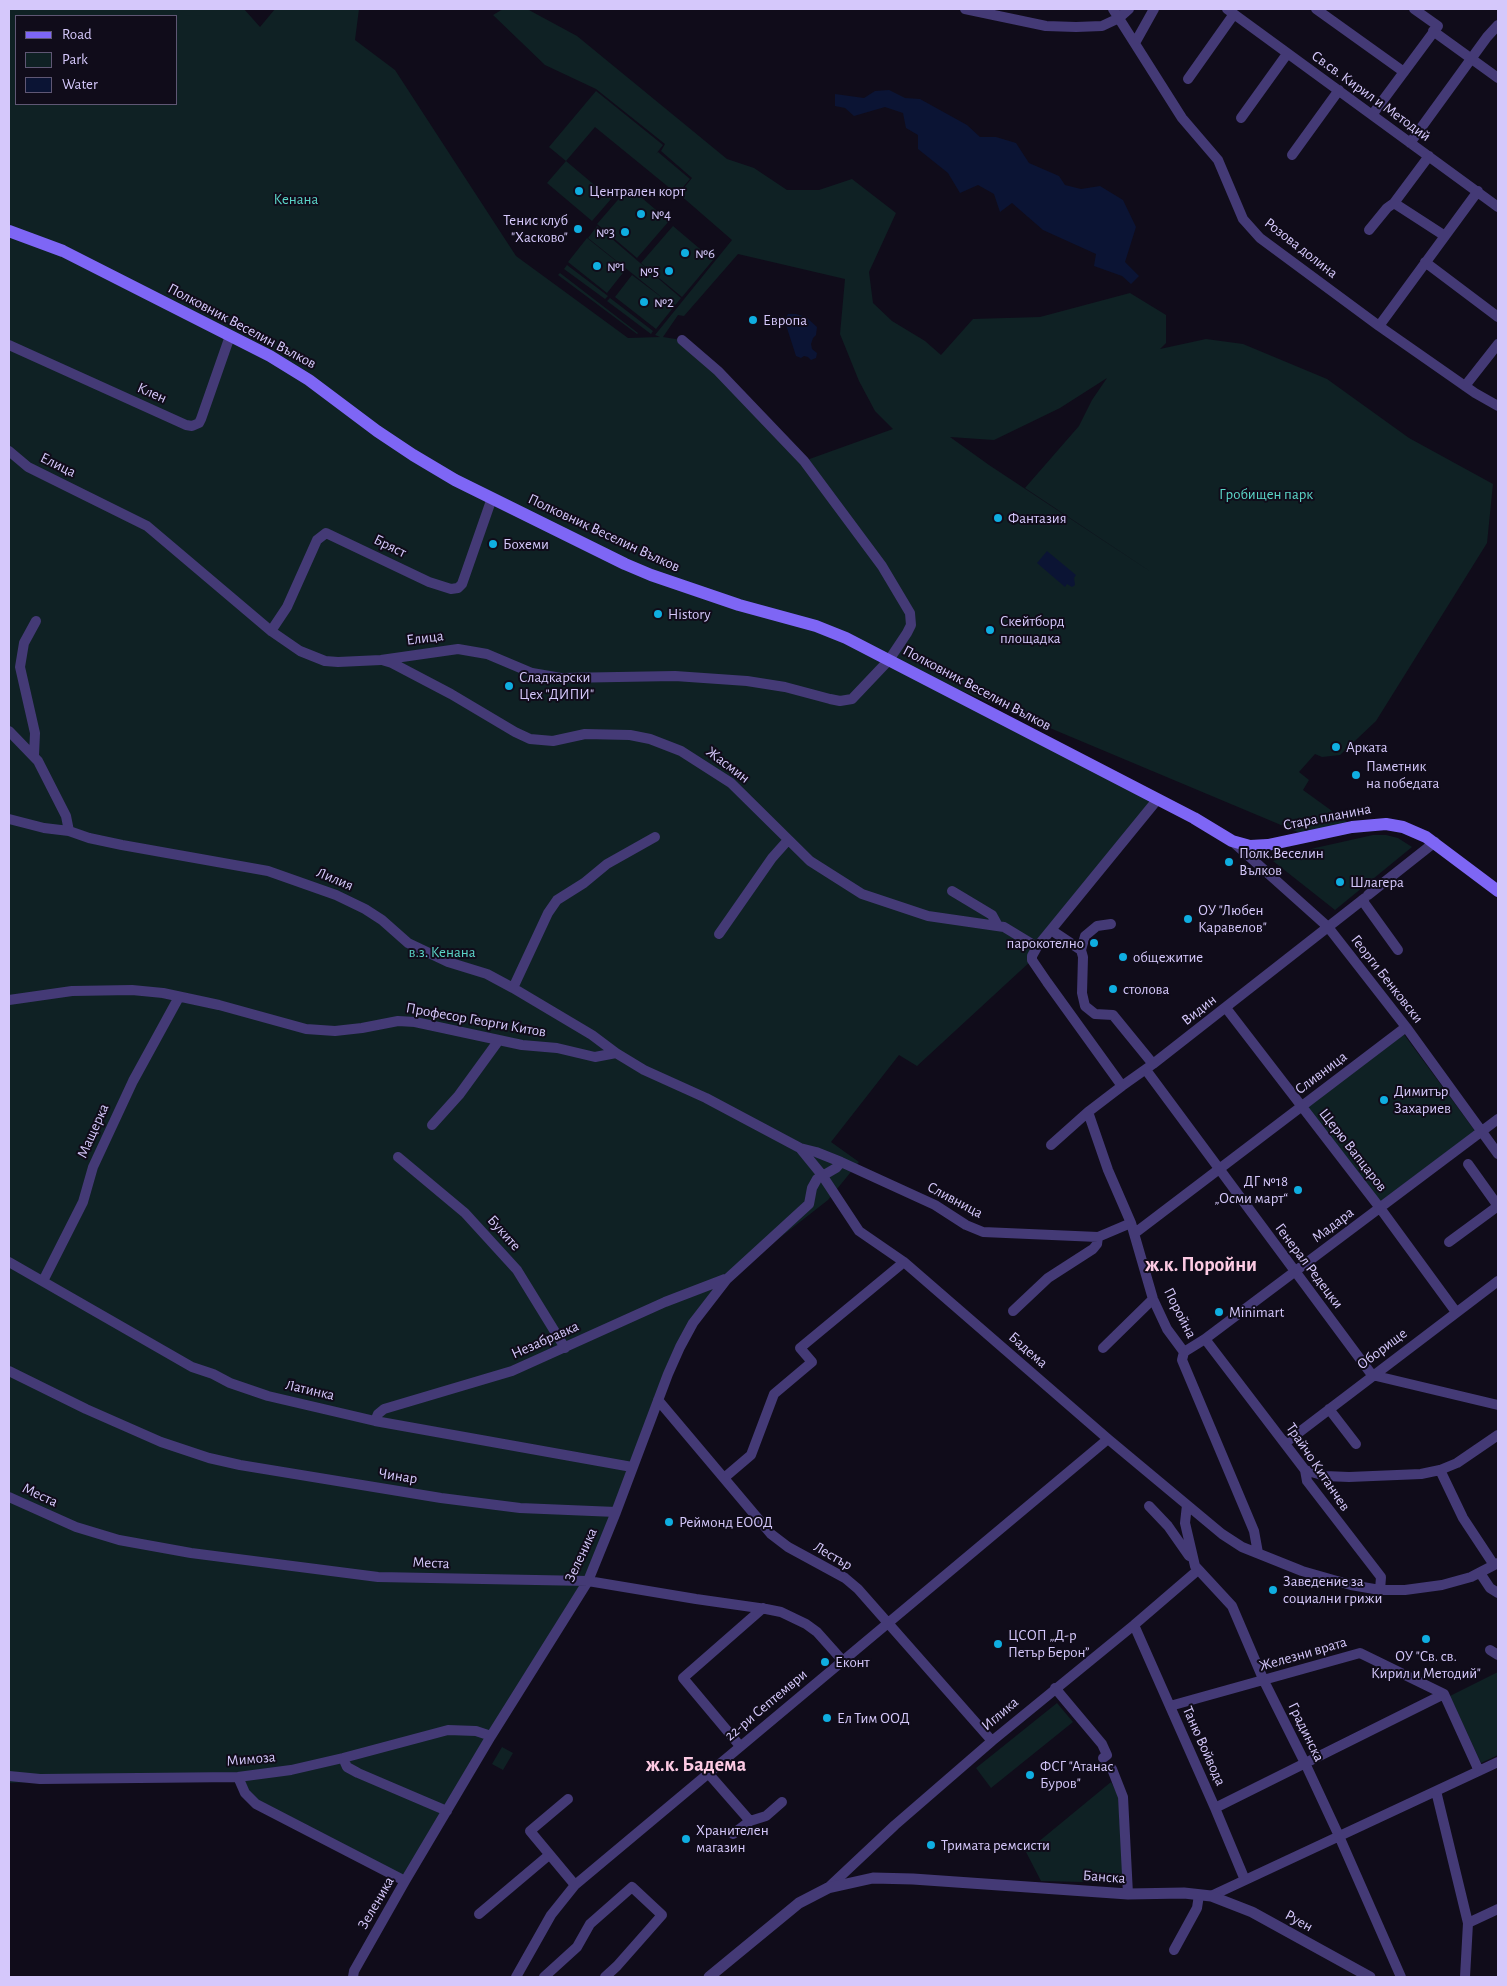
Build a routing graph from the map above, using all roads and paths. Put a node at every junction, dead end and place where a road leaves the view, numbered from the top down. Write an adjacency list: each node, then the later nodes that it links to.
1 (965, 9): 7 (street)
2 (1129, 9): 7 (street)
3 (1154, 9): 10 (street)
4 (1316, 9): 13 (street)
5 (1414, 9): 9 (street)
6 (1230, 11): 11 (street, Св.св. Кирил и Методий); 15 (street)
7 (1116, 13): 10 (street, Розова долина)
8 (1498, 25): 12 (street)
9 (1436, 28): 12 (street); 13 (street)
10 (1135, 43): 30 (street, Розова долина)
11 (1287, 54): 16 (street, Св.св. Кирил и Методий); 18 (street)
12 (1471, 59): 14 (street); 19 (street)
13 (1404, 72): 17 (street)
14 (1498, 78)
15 (1188, 79)
16 (1339, 90): 17 (street, Св.св. Кирил и Методий); 20 (street)
17 (1372, 115): 19 (street, Св.св. Кирил и Методий)
18 (1241, 118)
19 (1410, 143): 21 (street, Св.св. Кирил и Методий)
20 (1292, 155)
21 (1429, 156): 22 (street, Св.св. Кирил и Методий); 23 (street)
22 (1478, 192): 24 (street, Св.св. Кирил и Методий); 27 (street)
23 (1394, 203): 25 (street); 27 (street)
24 (1498, 207)
25 (1369, 230)
26 (9, 231): 31 (main road, Полковник Веселин Вълков)
27 (1445, 236): 28 (street)
28 (1425, 262): 29 (street); 30 (street)
29 (1498, 317)
30 (1379, 326): 35 (street, Розова долина)
31 (230, 336): 34 (street, Клен); 38 (main road, Полковник Веселин Вълков)
32 (682, 340): 42 (street, Елица)
33 (1498, 344): 35 (street)
34 (9, 345)
35 (1465, 386): 36 (street, Розова долина)
36 (1498, 406)
37 (9, 451): 40 (street, Елица)
38 (492, 498): 40 (street, Бряст); 42 (main road, Полковник Веселин Вълков)
39 (36, 621): 44 (street)
40 (271, 631): 41 (street, Елица)
41 (381, 660): 42 (street, Елица); 49 (street, Жасмин)
42 (889, 660): 45 (main road, Полковник Веселин Вълков)
43 (9, 731): 44 (street)
44 (34, 755): 47 (street)
45 (1157, 800): 50 (main road, Полковник Веселин Вълков); 58 (street)
46 (9, 819): 47 (street, Лилия)
47 (69, 831): 63 (street, Лилия)
48 (655, 838): 63 (street)
49 (788, 840): 56 (street, Жасмин); 59 (street)
50 (1232, 841): 51 (main road, Стара планина); 57 (street, Георги Бенковски)
51 (1435, 842): 53 (main road, Стара планина); 54 (street, Видин)
52 (952, 890): 56 (street)
53 (1498, 891)
54 (1365, 898): 57 (street, Видин); 62 (street)
55 (1111, 924): 61 (street)
56 (998, 926): 60 (street, Жасмин)
57 (1328, 927): 66 (street, Видин); 67 (street, Георги Бенковски)
58 (1051, 930): 60 (street); 61 (street)
59 (719, 934)
60 (1037, 947): 71 (street)
61 (1082, 950): 70 (street, Генерал Редецки)
62 (1398, 950)
63 (513, 988): 69 (street, Лилия)
64 (179, 997): 65 (street, Професор Георги Китов); 68 (street, Професор Георги Китов); 95 (street, Мащерка)
65 (9, 1000)
66 (1226, 1008): 70 (street, Видин); 72 (street, Щерю Вапцаров)
67 (1406, 1027): 72 (street, Сливница); 76 (street, Георги Бенковски)
68 (498, 1040): 69 (street, Професор Георги Китов); 75 (street)
69 (616, 1054): 78 (street)
70 (1150, 1067): 71 (street, Видин); 83 (street, Генерал Редецки)
71 (1122, 1086): 73 (street, Видин)
72 (1301, 1107): 83 (street, Сливница); 86 (street, Щерю Вапцаров)
73 (1088, 1112): 77 (street, Видин); 87 (street, Поройна)
74 (1498, 1119): 76 (street, Мадара)
75 (432, 1125)
76 (1482, 1132): 79 (street, Георги Бенковски); 86 (street, Мадара)
77 (1051, 1145)
78 (800, 1148): 81 (street, Сливница); 84 (street, Бадема)
79 (1498, 1154)
80 (398, 1158): 101 (street, Буките)
81 (841, 1162): 84 (street, Зеленика); 89 (street, Сливница)
82 (1468, 1164): 85 (street)
83 (1218, 1170): 88 (street, Сливница); 93 (street, Генерал Редецки)
84 (822, 1175): 92 (street, Бадема); 94 (street, Зеленика)
85 (1498, 1206): 90 (street)
86 (1380, 1208): 93 (street, Мадара); 99 (street, Щерю Вапцаров)
87 (1131, 1223): 88 (street, Поройна); 89 (street, Сливница)
88 (1135, 1233): 97 (street, Поройна)
89 (1098, 1238): 98 (street)
90 (1449, 1242)
91 (9, 1262): 95 (street, Латинка)
92 (904, 1262): 111 (street, Бадема); 117 (street)
93 (1294, 1272): 100 (street, Мадара); 105 (street, Генерал Редецки)
94 (727, 1279): 101 (street, Незабравка); 106 (street, Зеленика)
95 (43, 1281): 109 (street, Латинка)
96 (1498, 1281): 99 (street, Оборище)
97 (1153, 1299): 102 (street); 103 (street, Поройна)
98 (1013, 1311)
99 (1456, 1312): 105 (street, Оборище)
100 (1205, 1339): 103 (street, Мадара); 112 (street, Трайчо Китанчев)
101 (565, 1348): 109 (street, Незабравка)
102 (1103, 1348)
103 (1184, 1352): 122 (street, Поройна)
104 (9, 1371): 121 (street, Чинар)
105 (1372, 1375): 107 (street); 108 (street, Оборище)
106 (658, 1400): 114 (street, Зеленика); 117 (street, Лестър)
107 (1498, 1405)
108 (1329, 1409): 112 (street, Оборище); 113 (street)
109 (375, 1421): 114 (street, Латинка)
110 (1498, 1435): 116 (street)
111 (1108, 1440): 119 (street, Бадема); 130 (street, 22-ри Септември)
112 (1285, 1443): 115 (street, Трайчо Китанчев)
113 (1356, 1444)
114 (632, 1467): 121 (street, Зеленика)
115 (1305, 1470): 116 (street); 127 (street, Трайчо Китанчев)
116 (1440, 1470): 123 (street)
117 (724, 1478): 130 (street, Лестър)
118 (9, 1497): 126 (street, Места)
119 (1187, 1505): 122 (street, Бадема); 124 (street)
120 (1149, 1506): 124 (street, Градинска)
121 (616, 1512): 126 (street, Зеленика)
122 (1258, 1553): 127 (street, Бадема)
123 (1496, 1564): 127 (street, Бадема)
124 (1197, 1568): 131 (street, Иглика); 133 (street, Градинска)
125 (1482, 1576): 128 (street)
126 (588, 1581): 129 (street, Места); 137 (street, Зеленика)
127 (1380, 1590)
128 (1498, 1593)
129 (763, 1608): 132 (street, Места); 139 (street)
130 (889, 1622): 132 (street, 22-ри Септември); 138 (street, Лестър)
131 (1134, 1625): 134 (street, Иглика); 136 (street, Таню Войвода)
132 (842, 1660): 139 (street, 22-ри Септември)
133 (1264, 1681): 135 (street, Железни врата); 136 (street, Железни врата); 143 (street, Градинска)
134 (1055, 1688): 138 (street, Иглика); 141 (street)
135 (1444, 1694): 143 (street); 145 (street)
136 (1170, 1706): 152 (street, Таню Войвода)
137 (491, 1736): 140 (street, Мимоза); 153 (street, Зеленика)
138 (992, 1740): 161 (street, Иглика)
139 (740, 1746): 146 (street, 22-ри Септември)
140 (344, 1758): 148 (street, Мимоза); 153 (street)
141 (1103, 1758)
142 (1498, 1762): 145 (street, Банска)
143 (1305, 1763): 152 (street); 156 (street, Градинска)
144 (1112, 1769): 162 (street)
145 (1479, 1771): 149 (street, Банска)
146 (708, 1773): 154 (street); 160 (street, 22-ри Септември)
147 (9, 1776): 148 (street, Мимоза)
148 (238, 1777): 159 (street)
149 (1436, 1791): 156 (street, Банска); 166 (street)
150 (568, 1799): 157 (street)
151 (782, 1802): 154 (street)
152 (1215, 1808): 158 (street, Таню Войвода)
153 (447, 1811): 159 (street, Зеленика)
154 (750, 1822): 155 (street)
155 (733, 1834)
156 (1339, 1836): 158 (street, Банска); 174 (street, Градинска)
157 (549, 1855): 160 (street); 165 (street)
158 (1245, 1880): 163 (street, Банска)
159 (406, 1881): 168 (street, Зеленика)
160 (575, 1885): 169 (street, 22-ри Септември)
161 (828, 1888): 162 (street, Банска); 172 (street, Банска)
162 (1128, 1894): 163 (street, Банска)
163 (1205, 1895): 167 (street); 173 (street, Руен)
164 (1498, 1909): 166 (street)
165 (479, 1914)
166 (1468, 1923): 175 (street)
167 (1174, 1950)
168 (353, 1977)
169 (516, 1977)
170 (544, 1977): 171 (street)
171 (605, 1977)
172 (709, 1977)
173 (1370, 1977)
174 (1400, 1977)
175 (1465, 1977)

